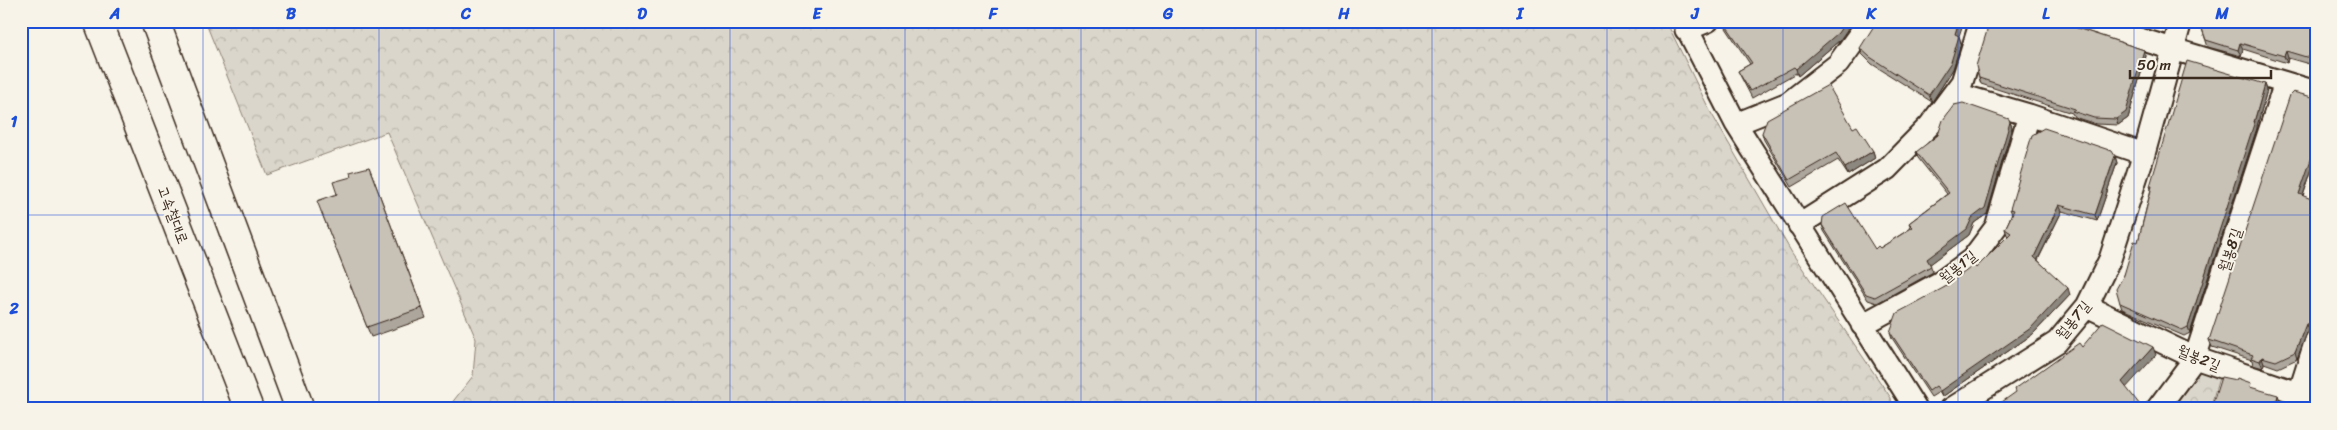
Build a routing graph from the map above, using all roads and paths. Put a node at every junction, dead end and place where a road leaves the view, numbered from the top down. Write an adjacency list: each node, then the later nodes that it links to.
1 (98, 21): 22 (main road, 고속철대로)
2 (154, 21): 23 (main road)
3 (1708, 21): 8 (street)
4 (1869, 21): 14 (street)
5 (1982, 21): 12 (street)
6 (2080, 21): 9 (street)
7 (2180, 21): 9 (street, 월봉7길)
8 (1684, 26): 14 (street)
9 (2172, 49): 10 (street); 15 (street, 월봉7길)
10 (2285, 83): 11 (street); 20 (street, 월봉8길)
11 (2316, 92)
12 (1954, 93): 13 (street); 16 (street)
13 (2029, 115): 15 (street); 18 (street, 월봉1길)
14 (1736, 124): 16 (street)
15 (2144, 154): 17 (street, 월봉7길)
16 (1799, 225): 18 (street)
17 (2087, 306): 20 (street, 월봉2길); 25 (street, 월봉7길)
18 (1862, 325): 24 (street)
19 (2316, 340): 21 (street)
20 (2195, 358): 21 (street, 월봉2길); 26 (street, 월봉8길)
21 (2303, 400)
22 (248, 409)
23 (300, 409)
24 (1916, 409)
25 (1951, 409)
26 (2157, 409)

